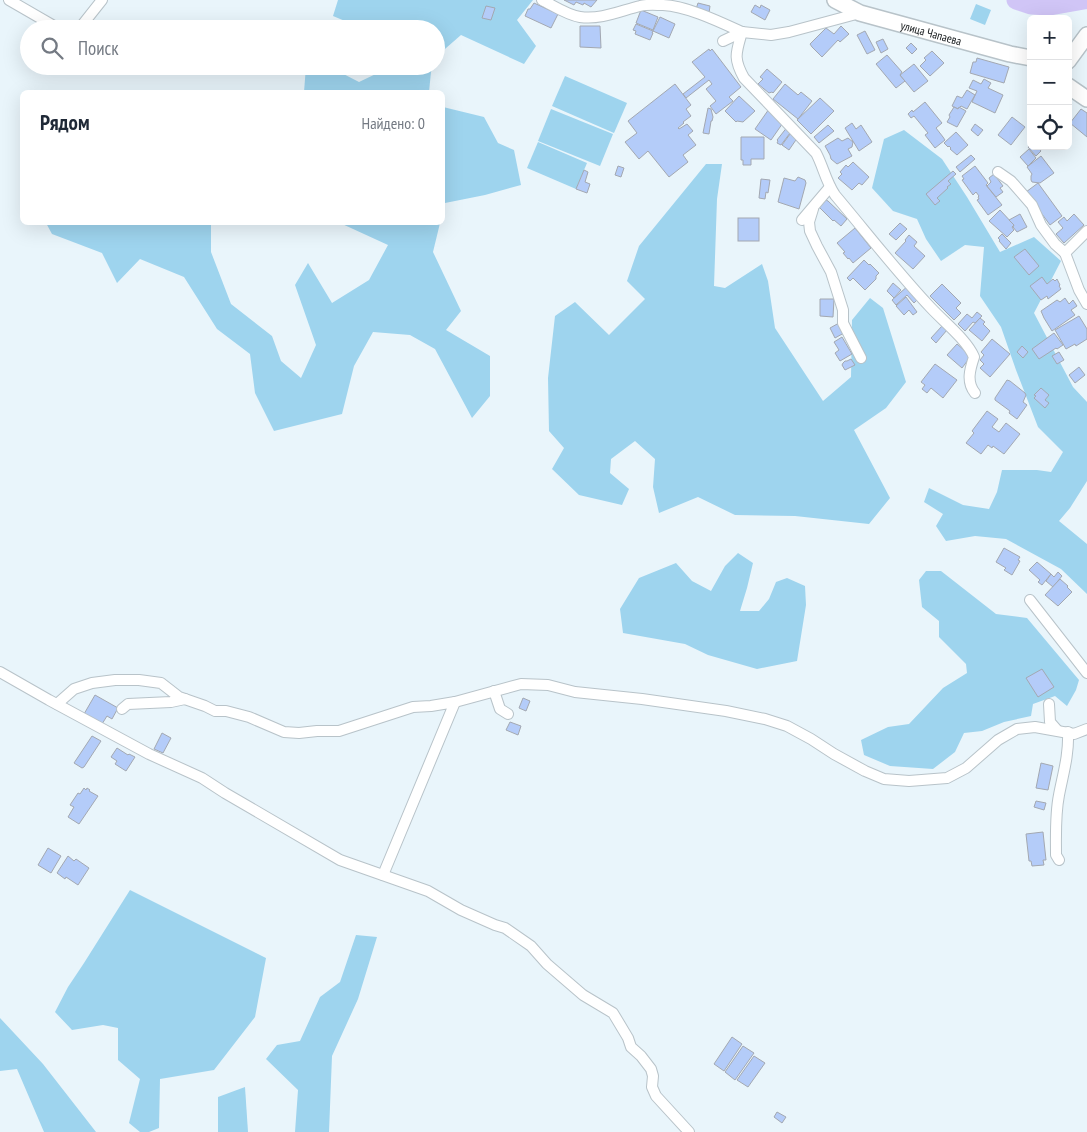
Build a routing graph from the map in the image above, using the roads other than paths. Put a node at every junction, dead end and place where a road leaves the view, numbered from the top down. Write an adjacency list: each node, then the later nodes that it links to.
1 (9, 0): 8 (street)
2 (102, 0): 9 (street)
3 (542, 0): 6 (street)
4 (624, 0): 6 (street)
5 (835, 0): 7 (street, улица Чапаева)
6 (622, 12): 10 (street)
7 (860, 12): 10 (street); 13 (street, улица Чапаева)
8 (44, 20)
9 (87, 20)
10 (742, 32): 12 (street); 18 (street)
11 (1087, 35): 14 (street)
12 (723, 41)
13 (1027, 57)
14 (1069, 60)
15 (1072, 89): 16 (street)
16 (1087, 99)
17 (998, 172): 22 (street)
18 (830, 187): 19 (street); 25 (street)
19 (813, 208): 20 (street); 24 (street)
20 (802, 220)
21 (1087, 231): 22 (street)
22 (1065, 253): 23 (street)
23 (1087, 304)
24 (860, 358)
25 (975, 393)
26 (1030, 600): 28 (street)
27 (0, 672): 32 (street)
28 (1087, 673)
29 (494, 691): 31 (street); 35 (street); 37 (street)
30 (185, 699): 31 (street); 32 (street); 34 (street)
31 (455, 702): 40 (street)
32 (56, 704): 40 (street)
33 (1049, 704): 37 (street)
34 (122, 709)
35 (508, 714)
36 (1087, 729): 38 (street)
37 (1057, 730): 38 (street)
38 (1068, 732): 39 (street)
39 (1059, 860)
40 (383, 875): 41 (street)
41 (689, 1132)

